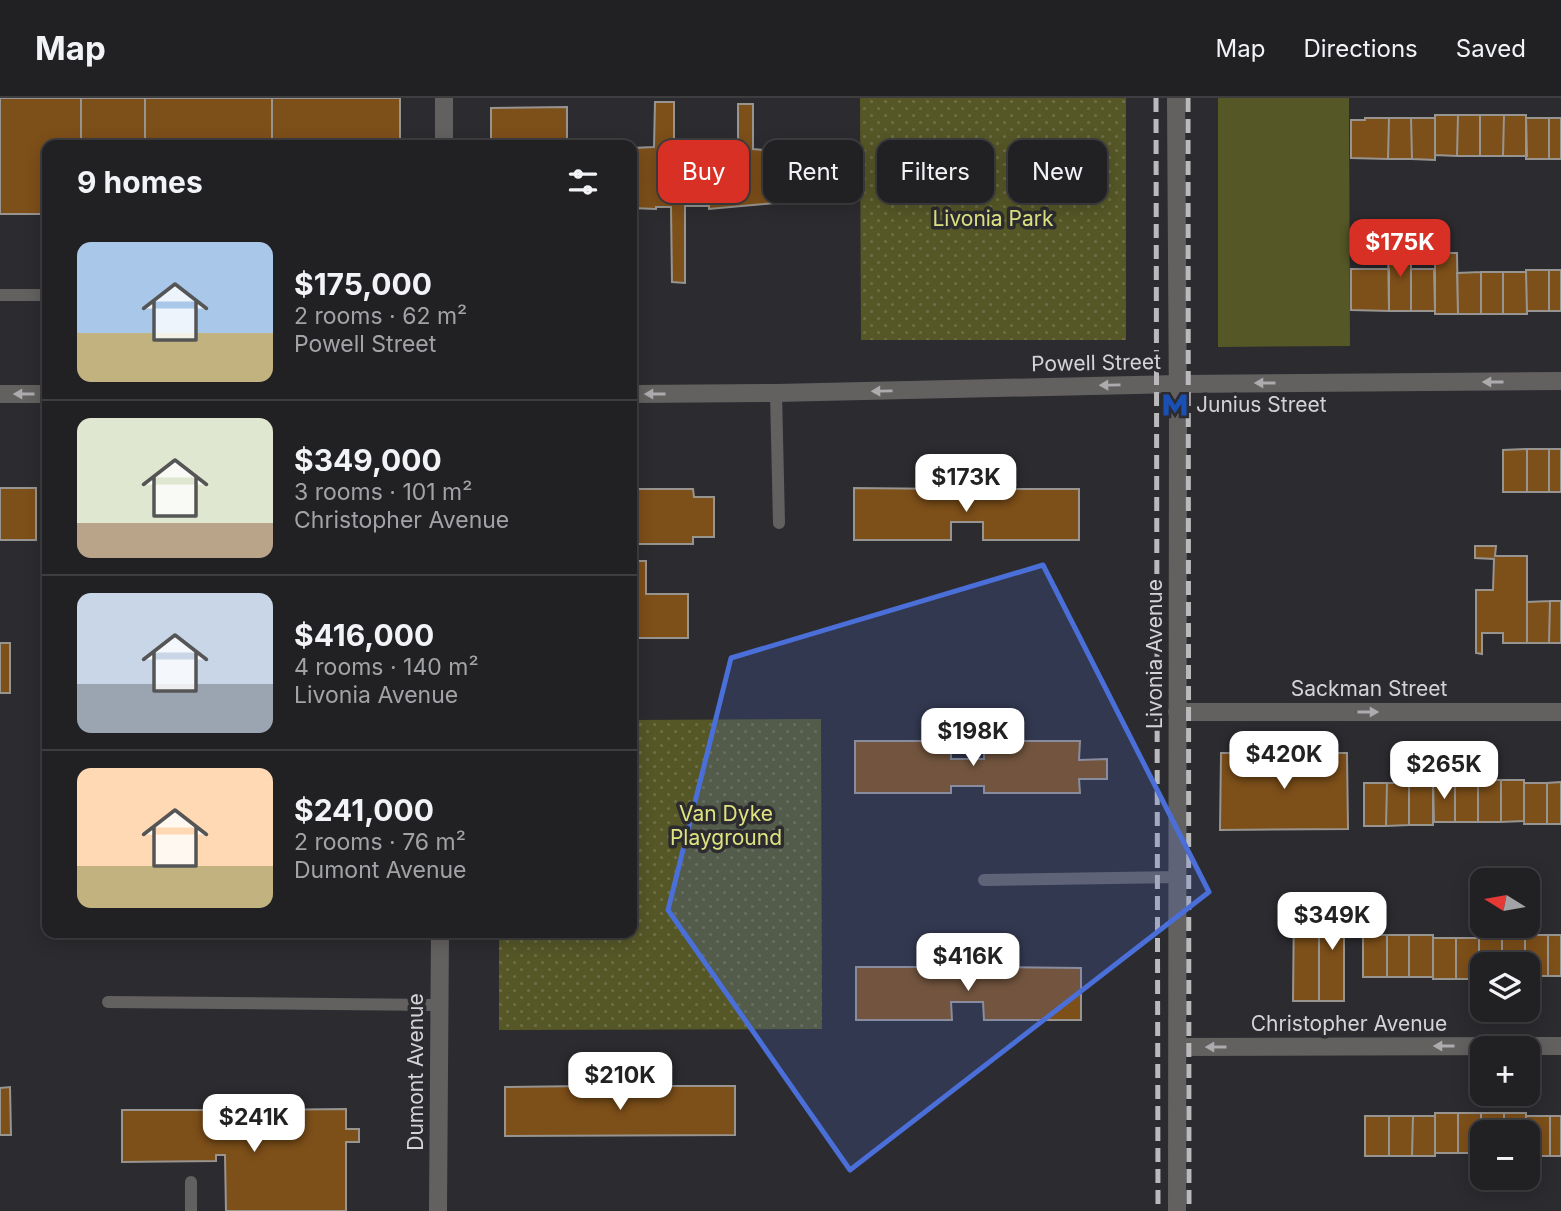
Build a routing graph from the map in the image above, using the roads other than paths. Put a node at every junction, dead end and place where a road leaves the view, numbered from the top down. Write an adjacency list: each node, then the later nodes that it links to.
1 (444, 98): 3 (street)
2 (1176, 98): 7 (street, Livonia Avenue)
3 (444, 140)
4 (0, 295): 5 (lane)
5 (42, 295)
6 (1561, 381): 7 (street, Powell Street, one-way to 7)
7 (1178, 384): 8 (street, Powell Street, one-way to 8); 13 (street, Livonia Avenue)
8 (776, 393): 11 (street, Powell Street, one-way to 11); 12 (lane)
9 (0, 394): 10 (street, one-way to 9)
10 (42, 394)
11 (637, 394)
12 (779, 523)
13 (1177, 712): 14 (street, Sackman Street, one-way to 14); 15 (street, Livonia Avenue)
14 (1561, 712)
15 (1178, 877): 16 (lane); 21 (street, Livonia Avenue)
16 (984, 880)
17 (440, 938): 19 (street, Dumont Avenue)
18 (108, 1002): 19 (lane)
19 (439, 1005): 24 (street, Dumont Avenue)
20 (1561, 1045): 21 (street, Christopher Avenue, one-way to 21)
21 (1178, 1047): 25 (street, Livonia Avenue)
22 (191, 1182): 23 (lane)
23 (191, 1211)
24 (438, 1211)
25 (1177, 1211)

